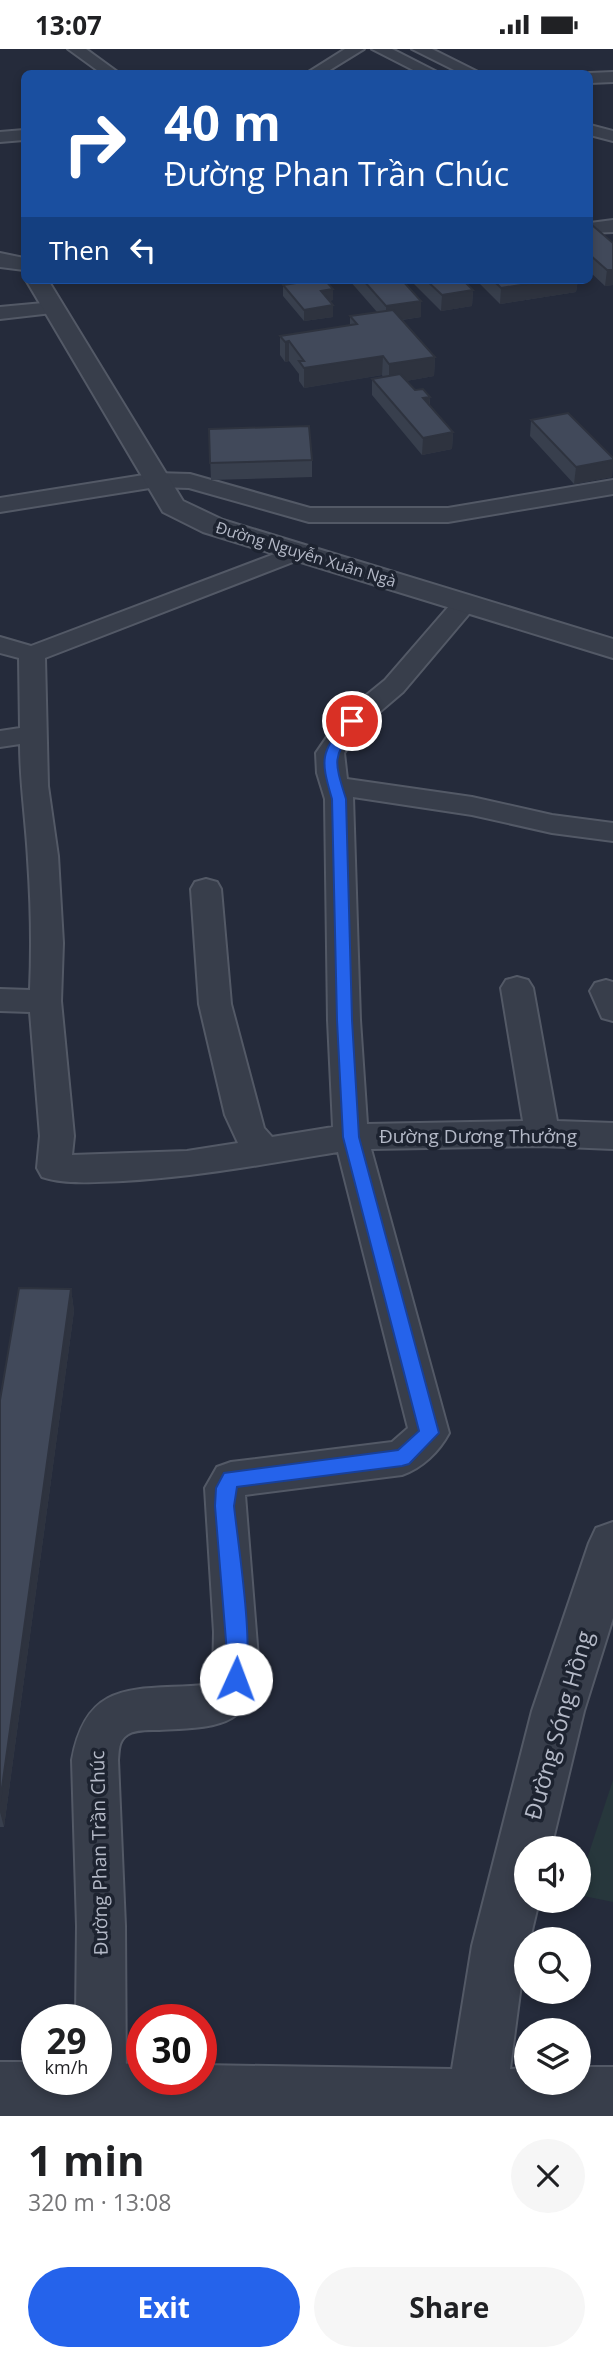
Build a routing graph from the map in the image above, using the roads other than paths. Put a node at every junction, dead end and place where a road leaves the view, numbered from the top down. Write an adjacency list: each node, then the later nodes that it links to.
1 (76, 49): 5 (street)
2 (356, 49): 6 (street)
3 (380, 49): 7 (street)
4 (419, 49): 8 (street)
5 (107, 70)
6 (320, 70)
7 (425, 70)
8 (465, 70)
9 (613, 76): 10 (street)
10 (593, 78)
11 (593, 117): 12 (street)
12 (613, 122)
13 (593, 131): 15 (street)
14 (21, 135): 16 (street)
15 (613, 136)
16 (0, 137)
17 (613, 226): 18 (street)
18 (593, 228)
19 (0, 260): 20 (street)
20 (21, 264)
21 (39, 284): 22 (street, Đường Nguyễn Xuân Ngà)
22 (54, 308): 23 (street); 24 (street, Đường Nguyễn Xuân Ngà)
23 (0, 313)
24 (156, 480): 25 (street); 26 (street); 27 (street, Đường Nguyễn Xuân Ngà)
25 (613, 487)
26 (0, 505)
27 (298, 552): 28 (street, Đường Nguyễn Xuân Ngà); 31 (street)
28 (465, 603): 30 (street, Đường Nguyễn Xuân Ngà); 34 (street, Đường Phan Trần Chúc)
29 (0, 645): 31 (street)
30 (613, 649)
31 (32, 655): 32 (street)
32 (33, 734): 33 (street); 39 (street)
33 (0, 739)
34 (335, 786): 35 (street); 42 (street, Đường Phan Trần Chúc)
35 (613, 832)
36 (206, 889): 43 (street)
37 (517, 988): 40 (street)
38 (0, 1000): 39 (street)
39 (45, 1001): 43 (street, Đường Dương Thưởng)
40 (542, 1133): 41 (street, Đường Dương Thưởng); 42 (street, Đường Dương Thưởng)
41 (613, 1136)
42 (351, 1137): 43 (street, Đường Dương Thưởng); 45 (street, Đường Phan Trần Chúc)
43 (264, 1151)
44 (613, 1543): 50 (street, Đường Sóng Hồng)
45 (101, 2004)
46 (0, 2091): 47 (street)
47 (21, 2091)
48 (112, 2093): 50 (street)
49 (613, 2096): 50 (street)
50 (476, 2108)

